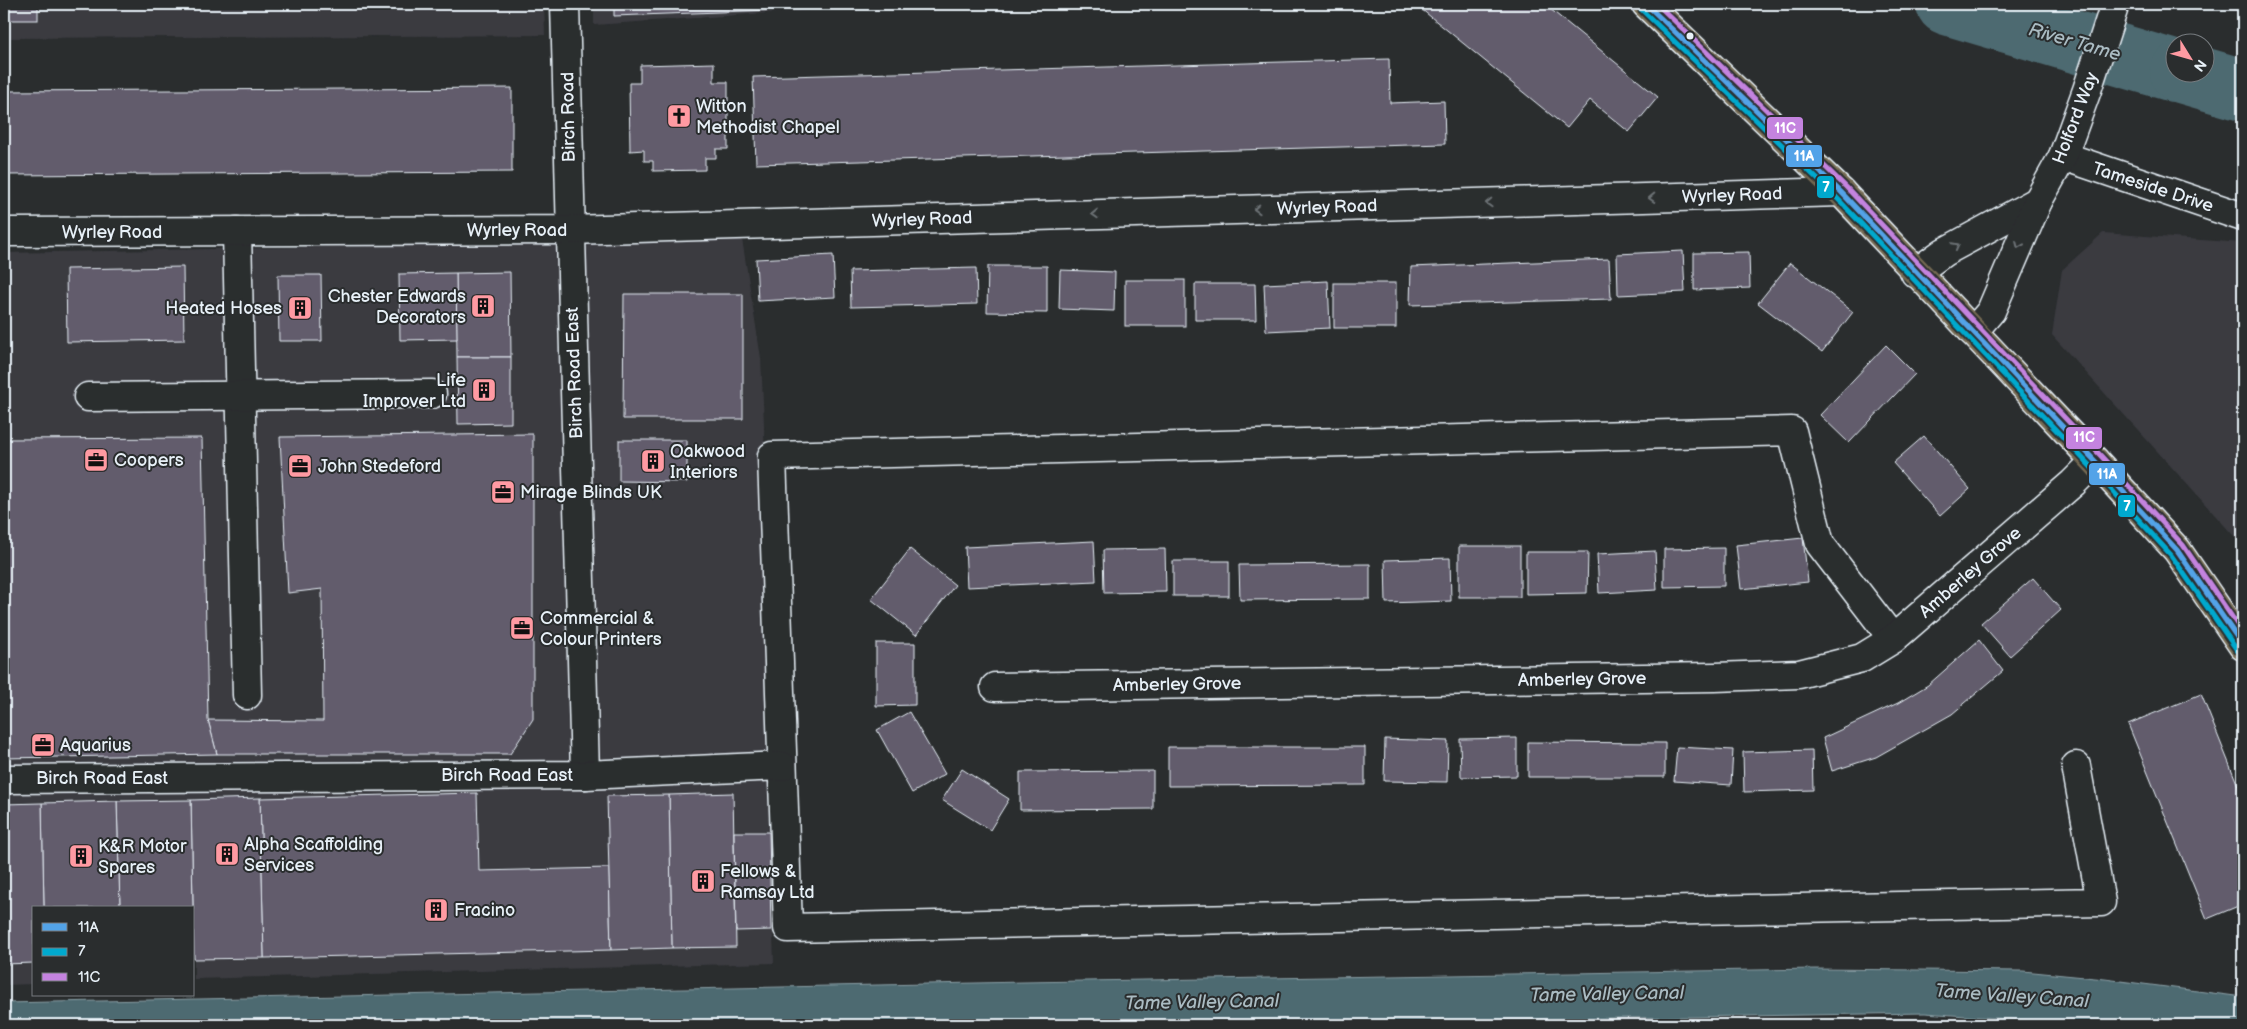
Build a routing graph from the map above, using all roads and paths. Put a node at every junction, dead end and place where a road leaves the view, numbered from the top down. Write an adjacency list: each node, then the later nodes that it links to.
1 (565, 4): 8 (street, Birch Road)
2 (1646, 4): 5 (main road)
3 (2115, 4): 4 (street, Holford Way)
4 (2063, 156): 6 (street, Holford Way); 7 (street, Tameside Drive)
5 (1840, 192): 8 (street, Wyrley Road, one-way to 8); 11 (main road)
6 (2038, 200): 11 (street, one-way to 6); 12 (street, Holford Way, one-way to 12)
7 (2243, 217)
8 (570, 230): 9 (street, Wyrley Road); 23 (street, Birch Road East)
9 (237, 231): 10 (street, Wyrley Road); 14 (street)
10 (4, 232)
11 (1915, 273): 12 (main road)
12 (1973, 332): 16 (main road)
13 (432, 394): 14 (street)
14 (240, 396): 15 (street); 20 (street)
15 (88, 397)
16 (2094, 461): 17 (street, Amberley Grove); 18 (main road)
17 (1892, 640): 19 (street, Amberley Grove); 21 (street)
18 (2243, 646)
19 (995, 686)
20 (247, 695)
21 (782, 766): 22 (street); 23 (street)
22 (2076, 766)
23 (585, 775): 24 (street, Birch Road East)
24 (4, 779)
25 (1772, 1025): 26 (path)
26 (1917, 1025)

